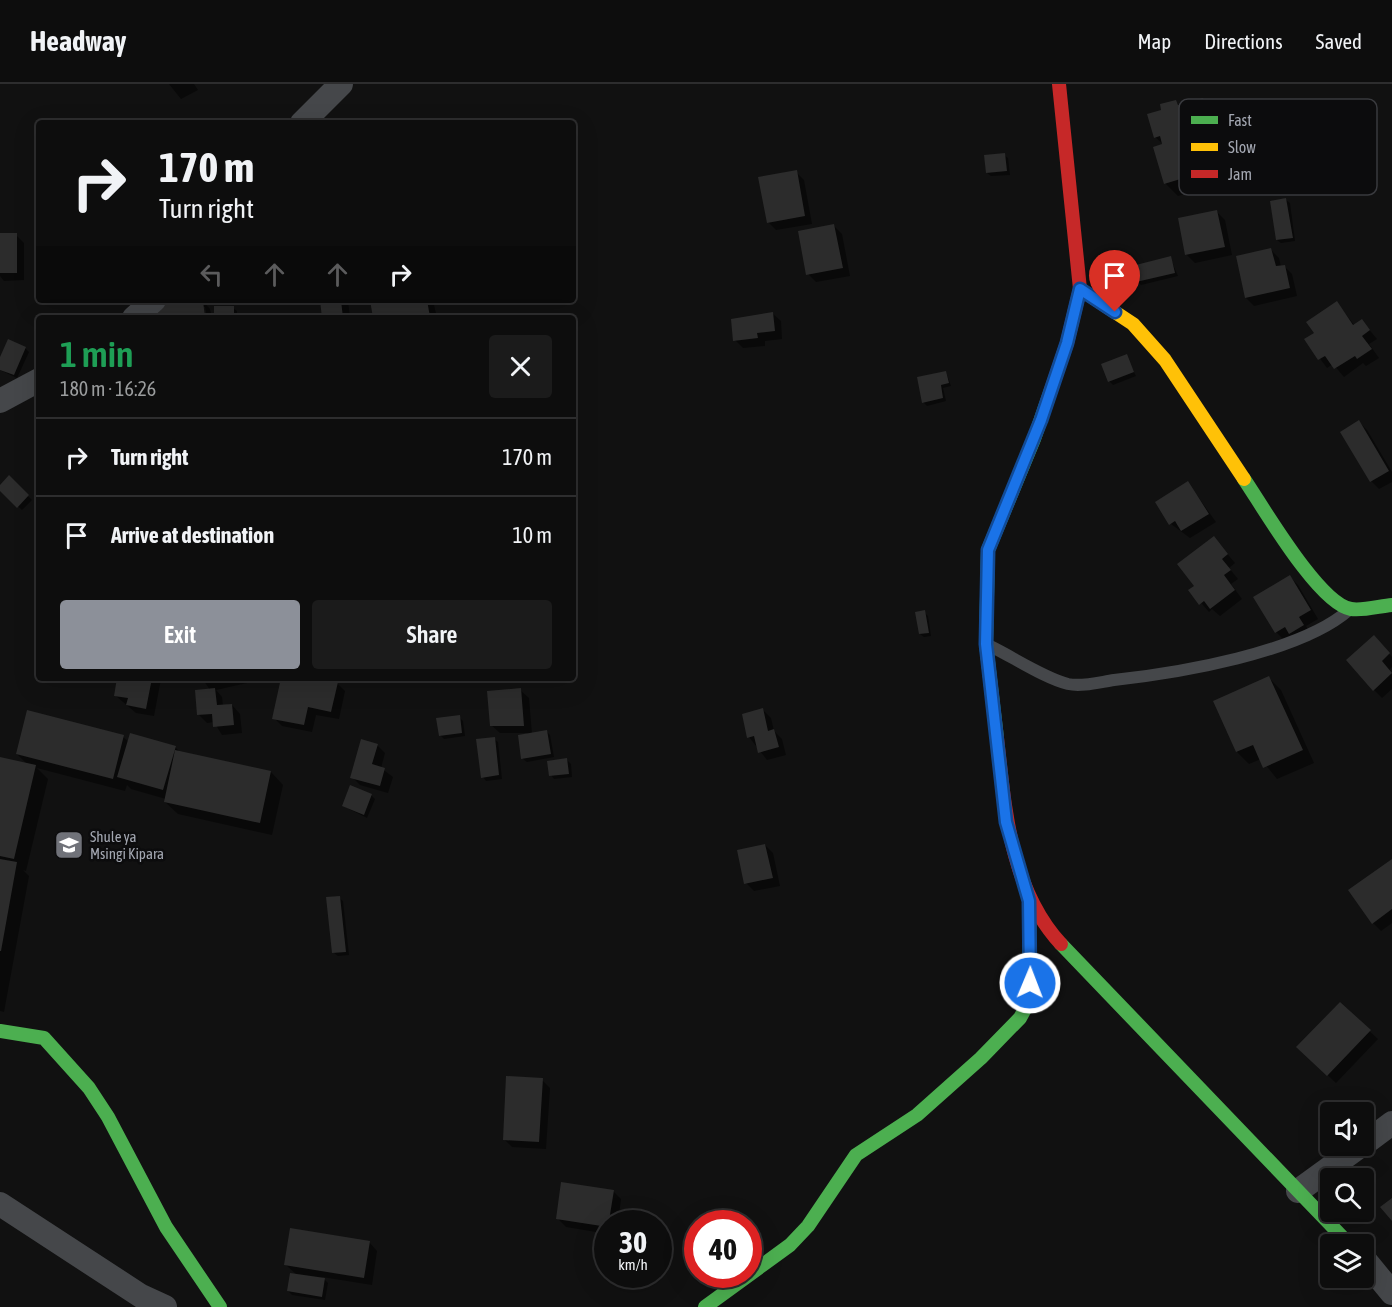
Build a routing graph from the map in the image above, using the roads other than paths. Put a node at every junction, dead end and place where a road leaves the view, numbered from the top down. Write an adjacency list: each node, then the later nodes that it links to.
1 (341, 84): 3 (street)
2 (1059, 84): 4 (street)
3 (305, 120)
4 (1080, 289): 9 (street); 11 (street)
5 (151, 303): 6 (street)
6 (137, 315)
7 (36, 382): 8 (street)
8 (0, 401)
9 (1350, 609): 10 (street); 11 (lane)
10 (1390, 609)
11 (986, 644): 12 (street)
12 (1029, 901): 17 (street); 24 (street)
13 (0, 1031): 22 (street)
14 (1392, 1124): 15 (street)
15 (1374, 1137)
16 (1347, 1156): 17 (street)
17 (1298, 1191): 19 (street)
18 (0, 1204): 23 (street)
19 (1339, 1234)
20 (1374, 1270): 21 (street)
21 (1390, 1285)
22 (224, 1306)
23 (165, 1307)
24 (705, 1307)

